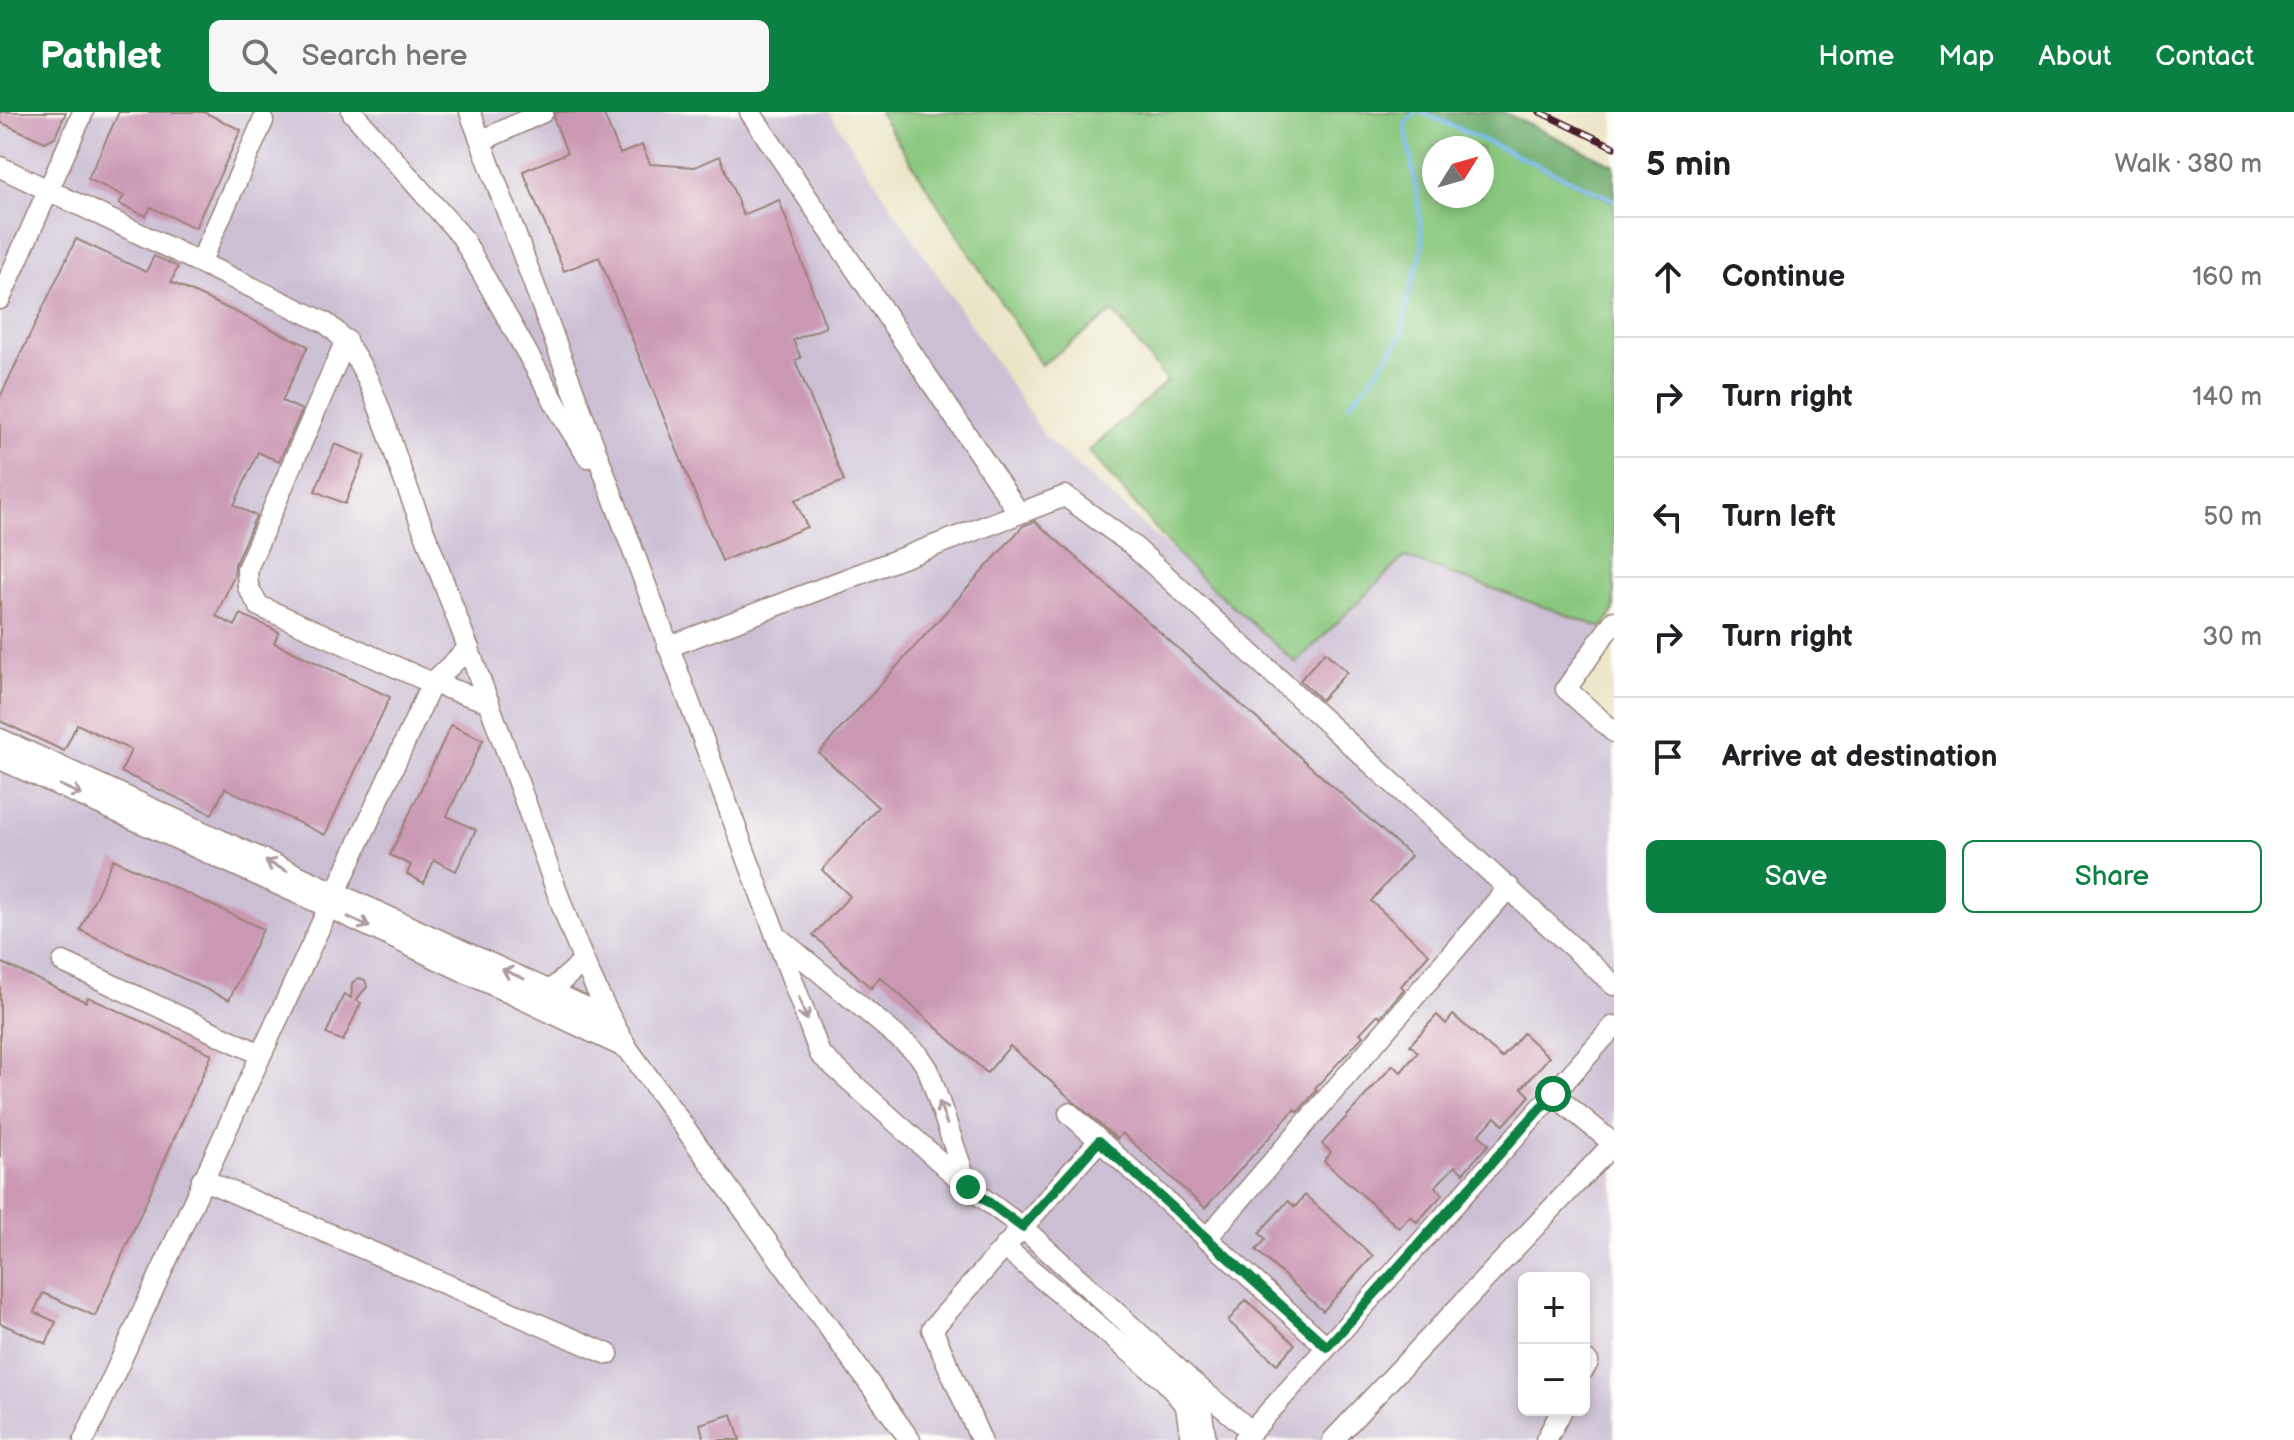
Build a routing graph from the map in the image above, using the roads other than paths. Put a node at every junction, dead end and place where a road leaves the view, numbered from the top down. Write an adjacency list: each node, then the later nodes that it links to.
1 (83, 112): 9 (lane)
2 (352, 112): 13 (lane)
3 (470, 112): 7 (lane)
4 (543, 112): 7 (lane)
5 (750, 112): 14 (lane)
6 (263, 121): 10 (lane)
7 (481, 141): 13 (lane)
8 (0, 167): 9 (lane)
9 (50, 189): 10 (lane); 11 (lane)
10 (201, 261): 12 (lane)
11 (0, 299)
12 (346, 340): 17 (lane); 18 (lane)
13 (609, 487): 16 (lane)
14 (1019, 513): 16 (lane); 22 (lane)
15 (1614, 621): 20 (lane)
16 (668, 647): 24 (lane)
17 (469, 648): 18 (lane); 19 (lane)
18 (432, 683): 19 (lane); 23 (lane)
19 (489, 702): 27 (lane)
20 (1614, 732)
21 (2, 750): 23 (lane)
22 (1509, 887): 28 (lane); 41 (lane)
23 (331, 900): 25 (lane); 33 (lane)
24 (776, 935): 39 (lane, one-way to 39); 39 (lane, one-way to 24)
25 (448, 954): 29 (lane, one-way to 25); 32 (lane)
26 (63, 962): 33 (lane)
27 (583, 962): 29 (lane); 30 (lane)
28 (1614, 985)
29 (550, 991): 30 (lane)
30 (609, 1018): 32 (lane)
31 (1610, 1037): 34 (lane)
32 (628, 1049): 49 (lane)
33 (260, 1054): 38 (lane)
34 (1553, 1094): 37 (lane); 43 (lane)
35 (1069, 1113): 36 (lane)
36 (1099, 1141): 40 (lane); 41 (lane)
37 (1614, 1144): 53 (lane)
38 (202, 1179): 44 (lane); 48 (lane)
39 (968, 1187): 40 (lane)
40 (1022, 1227): 42 (lane); 45 (lane)
41 (1206, 1239): 43 (lane)
42 (1004, 1247): 45 (lane); 50 (lane)
43 (1327, 1347): 47 (lane)
44 (608, 1354)
45 (1177, 1376): 47 (lane); 51 (lane); 52 (lane)
46 (1559, 1416): 54 (lane)
47 (1247, 1436)
48 (84, 1440)
49 (910, 1440)
50 (981, 1440)
51 (1191, 1440)
52 (1206, 1440)
53 (1333, 1440)
54 (1546, 1440)

